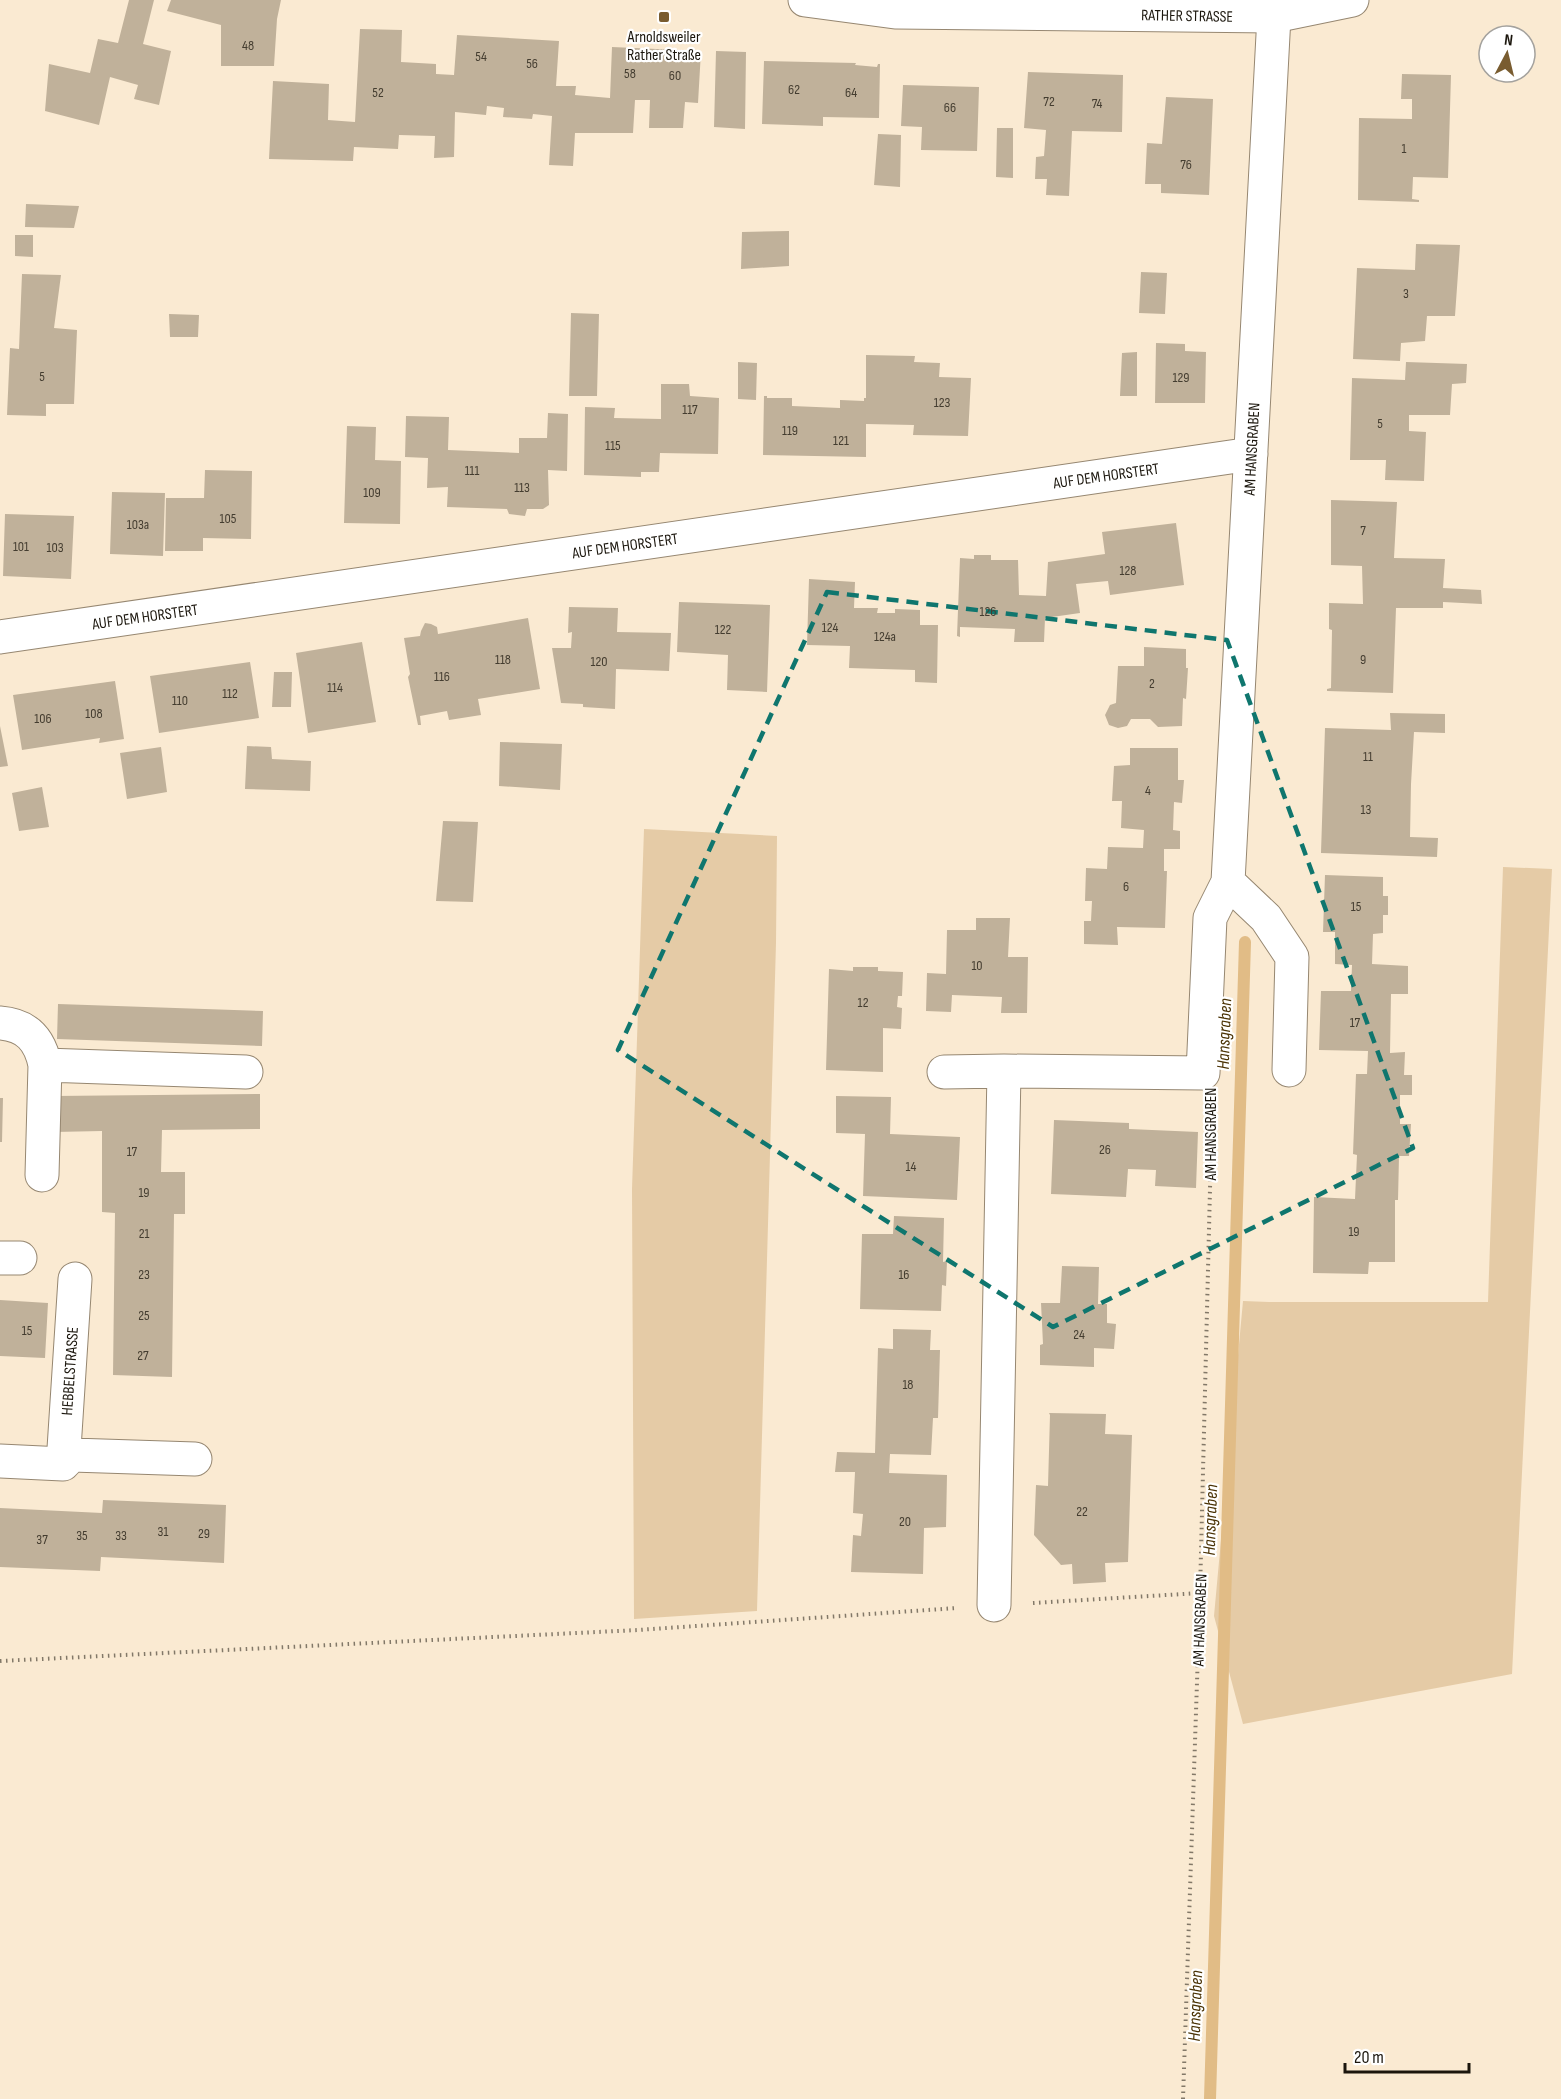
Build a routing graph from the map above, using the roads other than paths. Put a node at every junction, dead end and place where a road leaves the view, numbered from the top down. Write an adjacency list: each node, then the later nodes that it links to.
1 (805, 0): 3 (street, RATHER STRASSE)
2 (1352, 0): 3 (street, RATHER STRASSE)
3 (1274, 16): 4 (street, AM HANSGRABEN)
4 (1251, 454): 5 (street, AUF DEM HORSTERT); 6 (street, AM HANSGRABEN)
5 (0, 637)
6 (1228, 882): 9 (street); 10 (street, AM HANSGRABEN)
7 (0, 1023): 8 (street)
8 (45, 1065): 11 (street); 13 (street)
9 (1289, 1070)
10 (1004, 1071): 12 (street, AM HANSGRABEN); 18 (street)
11 (246, 1072)
12 (944, 1072)
13 (42, 1175)
14 (75, 1279): 17 (street, HEBBELSTRASSE)
15 (195, 1459): 17 (street)
16 (0, 1461): 17 (street)
17 (63, 1464)
18 (994, 1605)

